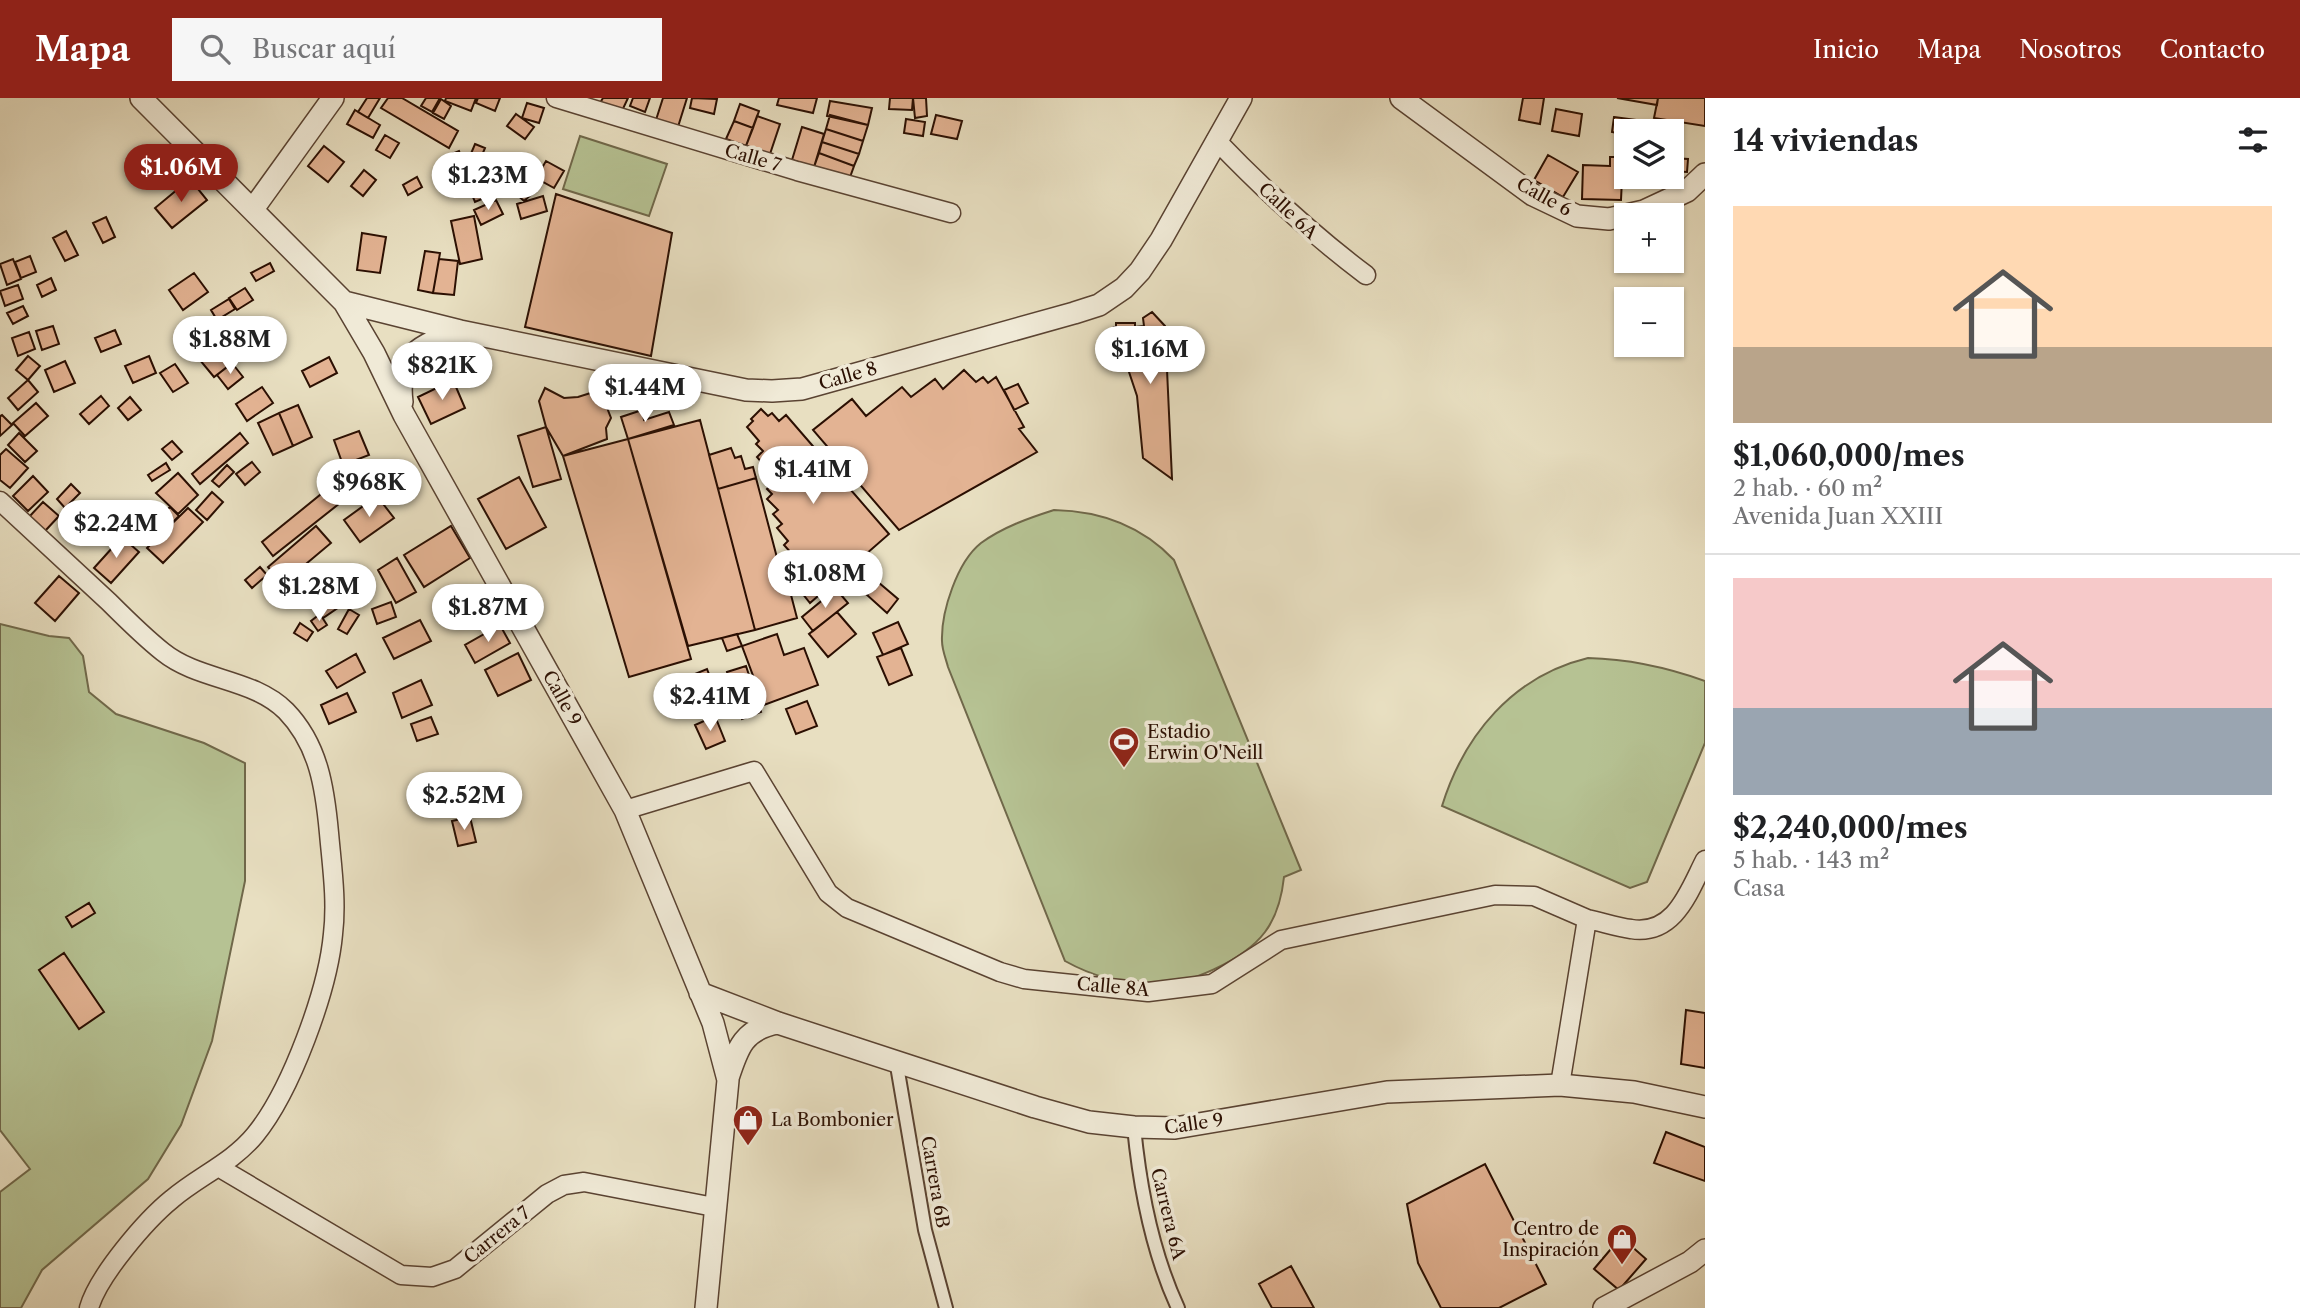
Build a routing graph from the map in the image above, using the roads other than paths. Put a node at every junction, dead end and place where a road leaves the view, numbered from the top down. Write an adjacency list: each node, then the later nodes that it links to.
1 (141, 98): 8 (street, Calle 9)
2 (333, 98): 8 (street)
3 (556, 98): 9 (street, Calle 7)
4 (1241, 98): 6 (street, Calle 8)
5 (1401, 98): 7 (street, Calle 6)
6 (1216, 140): 10 (street, Calle 6A); 12 (street, Calle 8)
7 (1700, 186)
8 (253, 209): 11 (street, Calle 9)
9 (951, 213)
10 (1366, 275)
11 (344, 302): 12 (street, Calle 8); 13 (street, Calle 9)
12 (460, 331): 13 (street)
13 (404, 415): 15 (street, Calle 9)
14 (0, 500): 25 (street)
15 (625, 810): 17 (street, Calle 8A); 18 (street, Calle 9)
16 (1705, 860): 17 (street)
17 (1587, 919): 22 (street)
18 (700, 993): 19 (street, Calle 9); 21 (street, Calle 9)
19 (778, 1023): 20 (street, Calle 9); 21 (street)
20 (896, 1060): 24 (street, Calle 9); 30 (street, Carrera 6B)
21 (728, 1080): 26 (street, Calle 9)
22 (1560, 1085): 23 (street, Calle 9); 24 (street, Calle 9)
23 (1705, 1107)
24 (1134, 1127): 31 (street, Carrera 6A)
25 (220, 1168): 26 (street, Carrera 7); 28 (street)
26 (714, 1207): 29 (street, Calle 9)
27 (1705, 1250): 32 (street)
28 (89, 1308)
29 (706, 1308)
30 (946, 1308)
31 (1178, 1308)
32 (1604, 1308)

